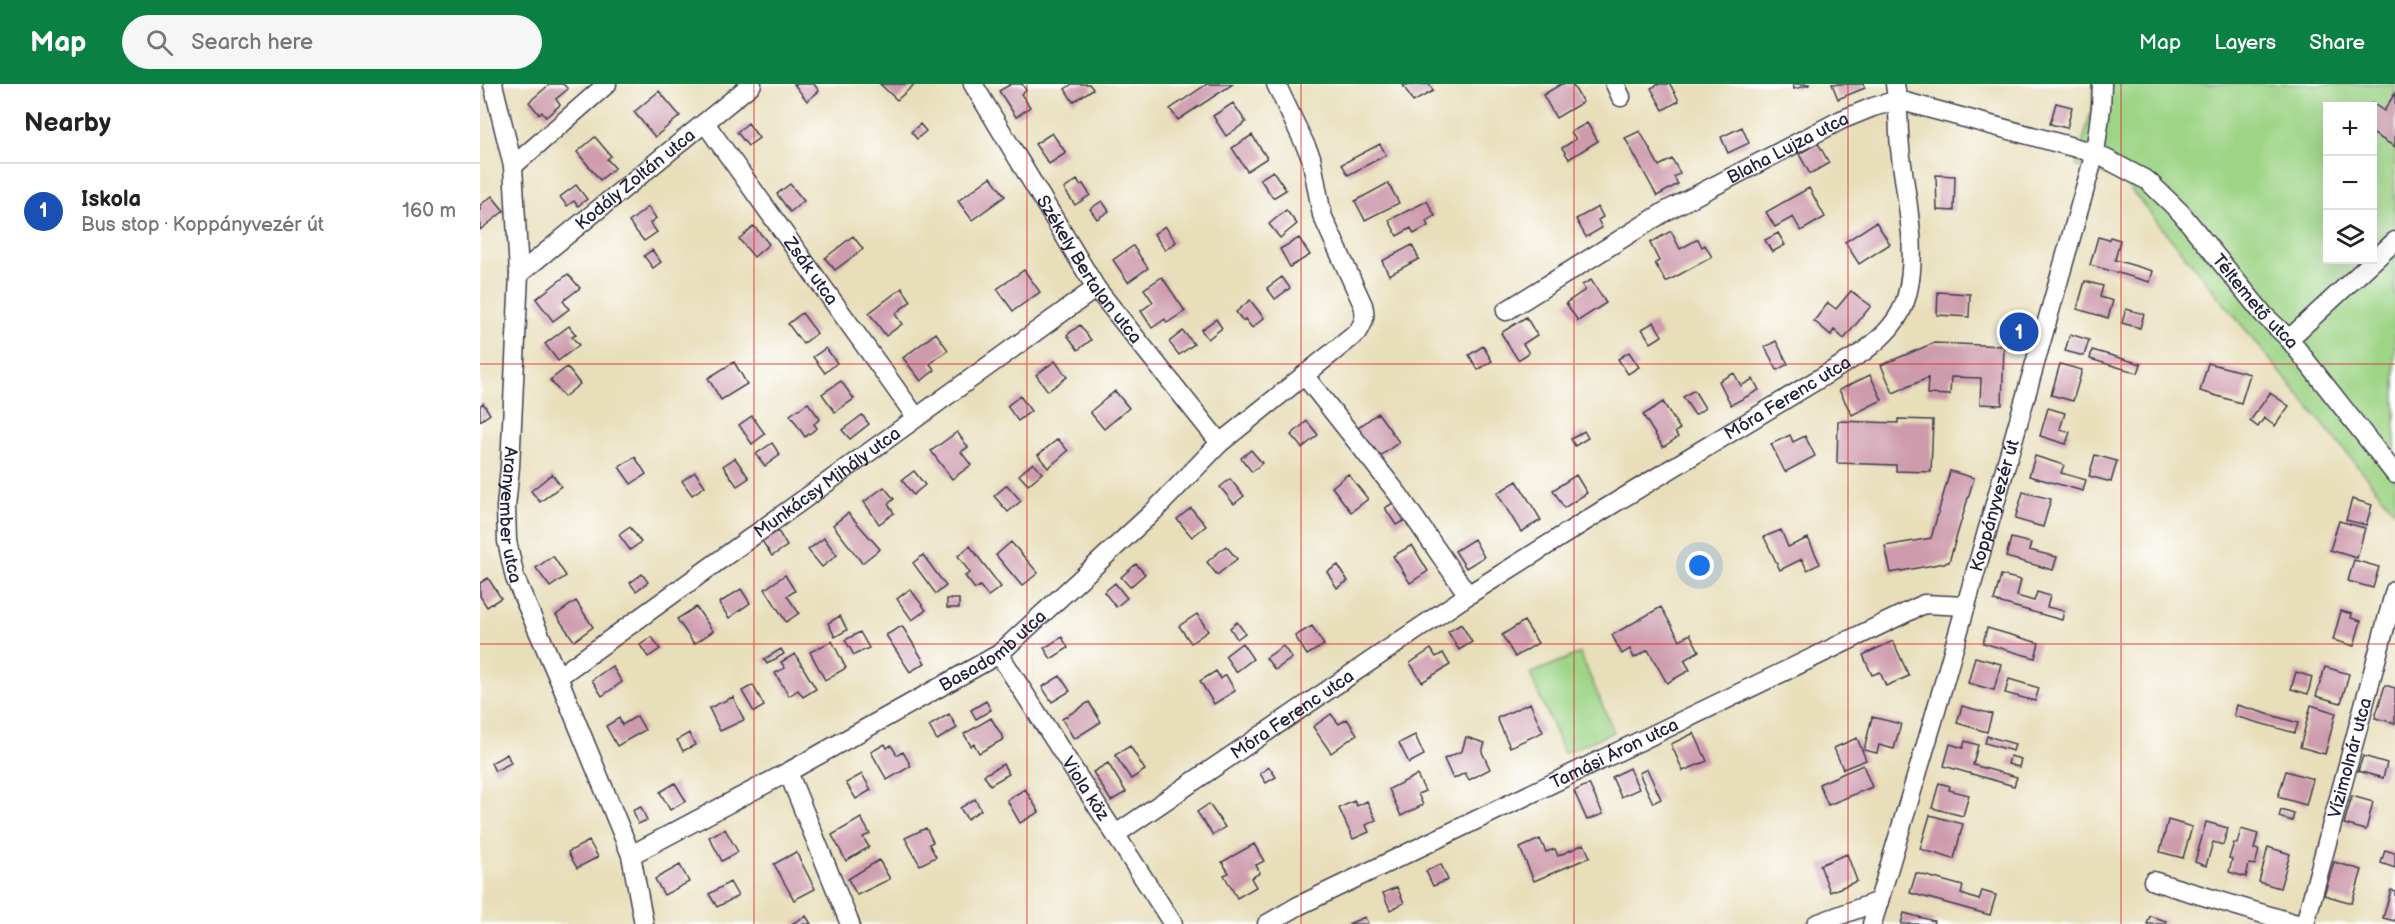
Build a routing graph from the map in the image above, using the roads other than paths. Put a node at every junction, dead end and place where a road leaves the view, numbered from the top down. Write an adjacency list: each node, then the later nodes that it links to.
1 (493, 84): 10 (street, Aranyember utca)
2 (607, 84): 10 (street)
3 (752, 84): 8 (street, Kodály Zoltán utca)
4 (974, 84): 13 (street, Székely Bertalan utca)
5 (1276, 84): 16 (street, Basadomb utca)
6 (2102, 84): 9 (street, Koppányvezér út)
7 (1896, 92): 9 (street); 14 (street, Blaha Lujza utca); 21 (street, Móra Ferenc utca)
8 (705, 123): 12 (street, Kodály Zoltán utca); 17 (street, Zsák utca)
9 (2095, 153): 15 (street, Téltemető utca); 22 (street, Koppányvezér út)
10 (513, 166): 12 (street, Aranyember utca)
11 (2395, 241): 15 (street)
12 (519, 274): 24 (street, Aranyember utca)
13 (1096, 288): 17 (street, Munkácsy Mihály utca); 18 (street, Székely Bertalan utca)
14 (1506, 311)
15 (2289, 339): 19 (street, Téltemető utca)
16 (1304, 375): 18 (street, Basadomb utca); 21 (street)
17 (916, 417): 24 (street, Munkácsy Mihály utca)
18 (1220, 443): 23 (street, Basadomb utca)
19 (2395, 474)
20 (2395, 590): 37 (street, Vízimolnár utca)
21 (1468, 595): 26 (street, Móra Ferenc utca)
22 (1966, 606): 29 (street, Koppányvezér út); 33 (street, Tamási Áron utca)
23 (999, 654): 25 (street, Basadomb utca); 26 (street, Viola köz)
24 (558, 677): 27 (street, Aranyember utca)
25 (788, 772): 27 (street, Basadomb utca); 31 (street)
26 (1116, 834): 32 (street, Viola köz)
27 (631, 855): 30 (street, Aranyember utca)
28 (2153, 881): 36 (street)
29 (1879, 901): 34 (street); 35 (street, Koppányvezér út)
30 (644, 924)
31 (850, 924)
32 (1173, 924)
33 (1267, 924)
34 (1816, 924)
35 (1872, 924)
36 (2297, 924)
37 (2305, 924)

